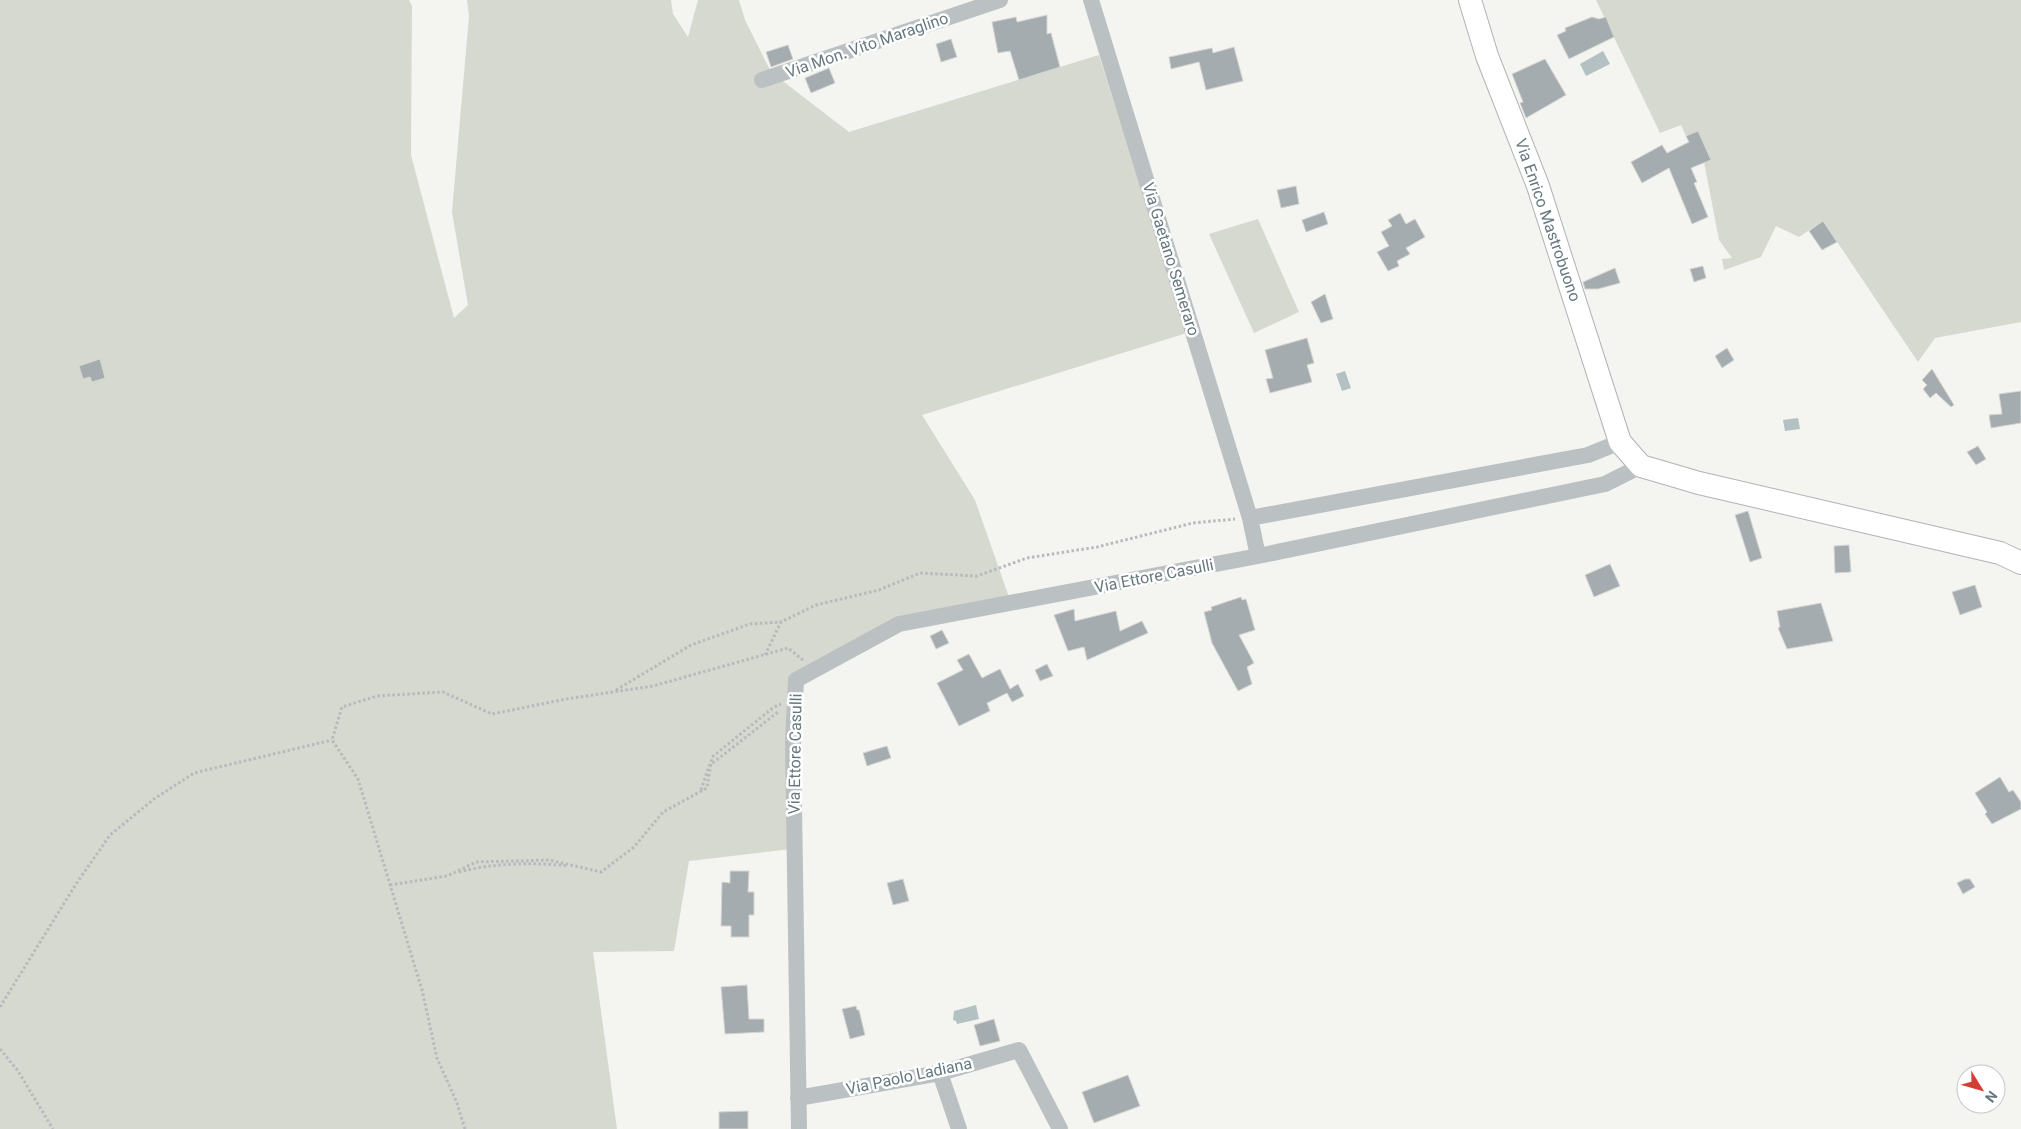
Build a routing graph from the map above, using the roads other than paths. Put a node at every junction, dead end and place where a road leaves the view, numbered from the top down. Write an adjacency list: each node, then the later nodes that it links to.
1 (1000, 0): 4 (street, Via Mon. Vito Maraglino)
2 (1091, 0): 7 (street, Via Gaetano Semeraro)
3 (1470, 0): 5 (street, Via Enrico Mastrobuono)
4 (762, 80)
5 (1620, 442): 6 (street); 7 (street)
6 (1640, 466): 8 (street, Via Ettore Casulli); 9 (street)
7 (1250, 518): 8 (street)
8 (1258, 556): 11 (street, Via Ettore Casulli)
9 (2021, 563)
10 (940, 1073): 11 (street, Via Paolo Ladiana); 13 (street); 14 (street, Via Paolo Ladiana)
11 (798, 1098): 12 (street, Via Ettore Casulli)
12 (799, 1129)
13 (959, 1129)
14 (1060, 1129)

